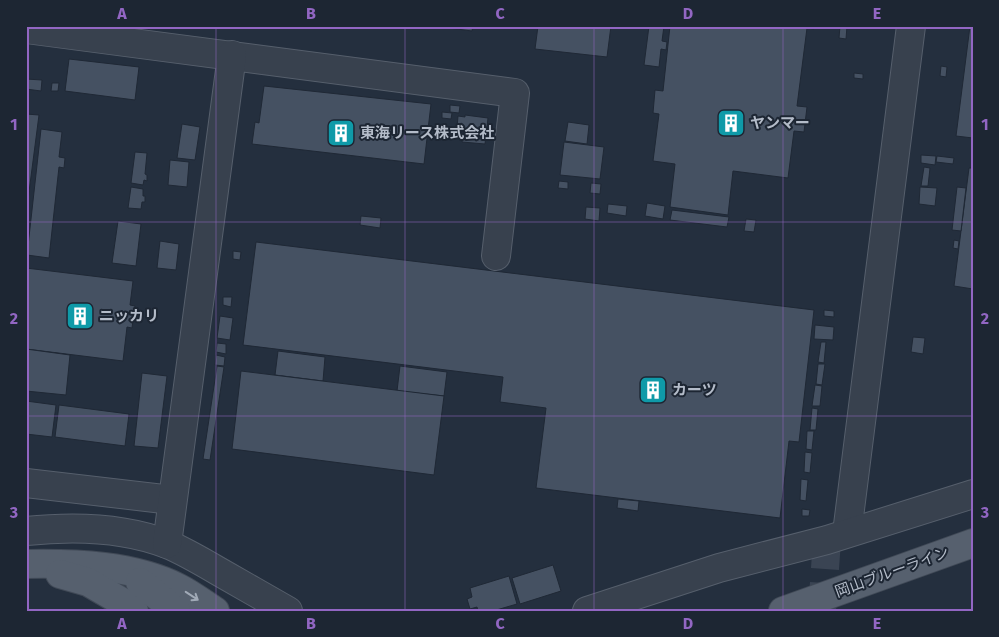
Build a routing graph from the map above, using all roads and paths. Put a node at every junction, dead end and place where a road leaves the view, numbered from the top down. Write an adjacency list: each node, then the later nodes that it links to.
1 (911, 26): 9 (street)
2 (26, 29): 3 (street)
3 (232, 55): 4 (street); 7 (street)
4 (496, 256)
5 (26, 482): 7 (street)
6 (973, 494): 9 (street)
7 (172, 500): 11 (street)
8 (26, 531): 11 (street)
9 (847, 533): 19 (street)
10 (973, 543): 14 (main road, 岡山ブルーライン)
11 (167, 544): 18 (street)
12 (26, 564): 13 (main road); 15 (main road)
13 (96, 567): 16 (main road); 17 (main road, one-way to 17)
14 (862, 583): 20 (main road, 岡山ブルーライン); 21 (main road)
15 (134, 611)
16 (176, 611)
17 (215, 611)
18 (288, 611)
19 (587, 611)
20 (783, 611)
21 (802, 611)

